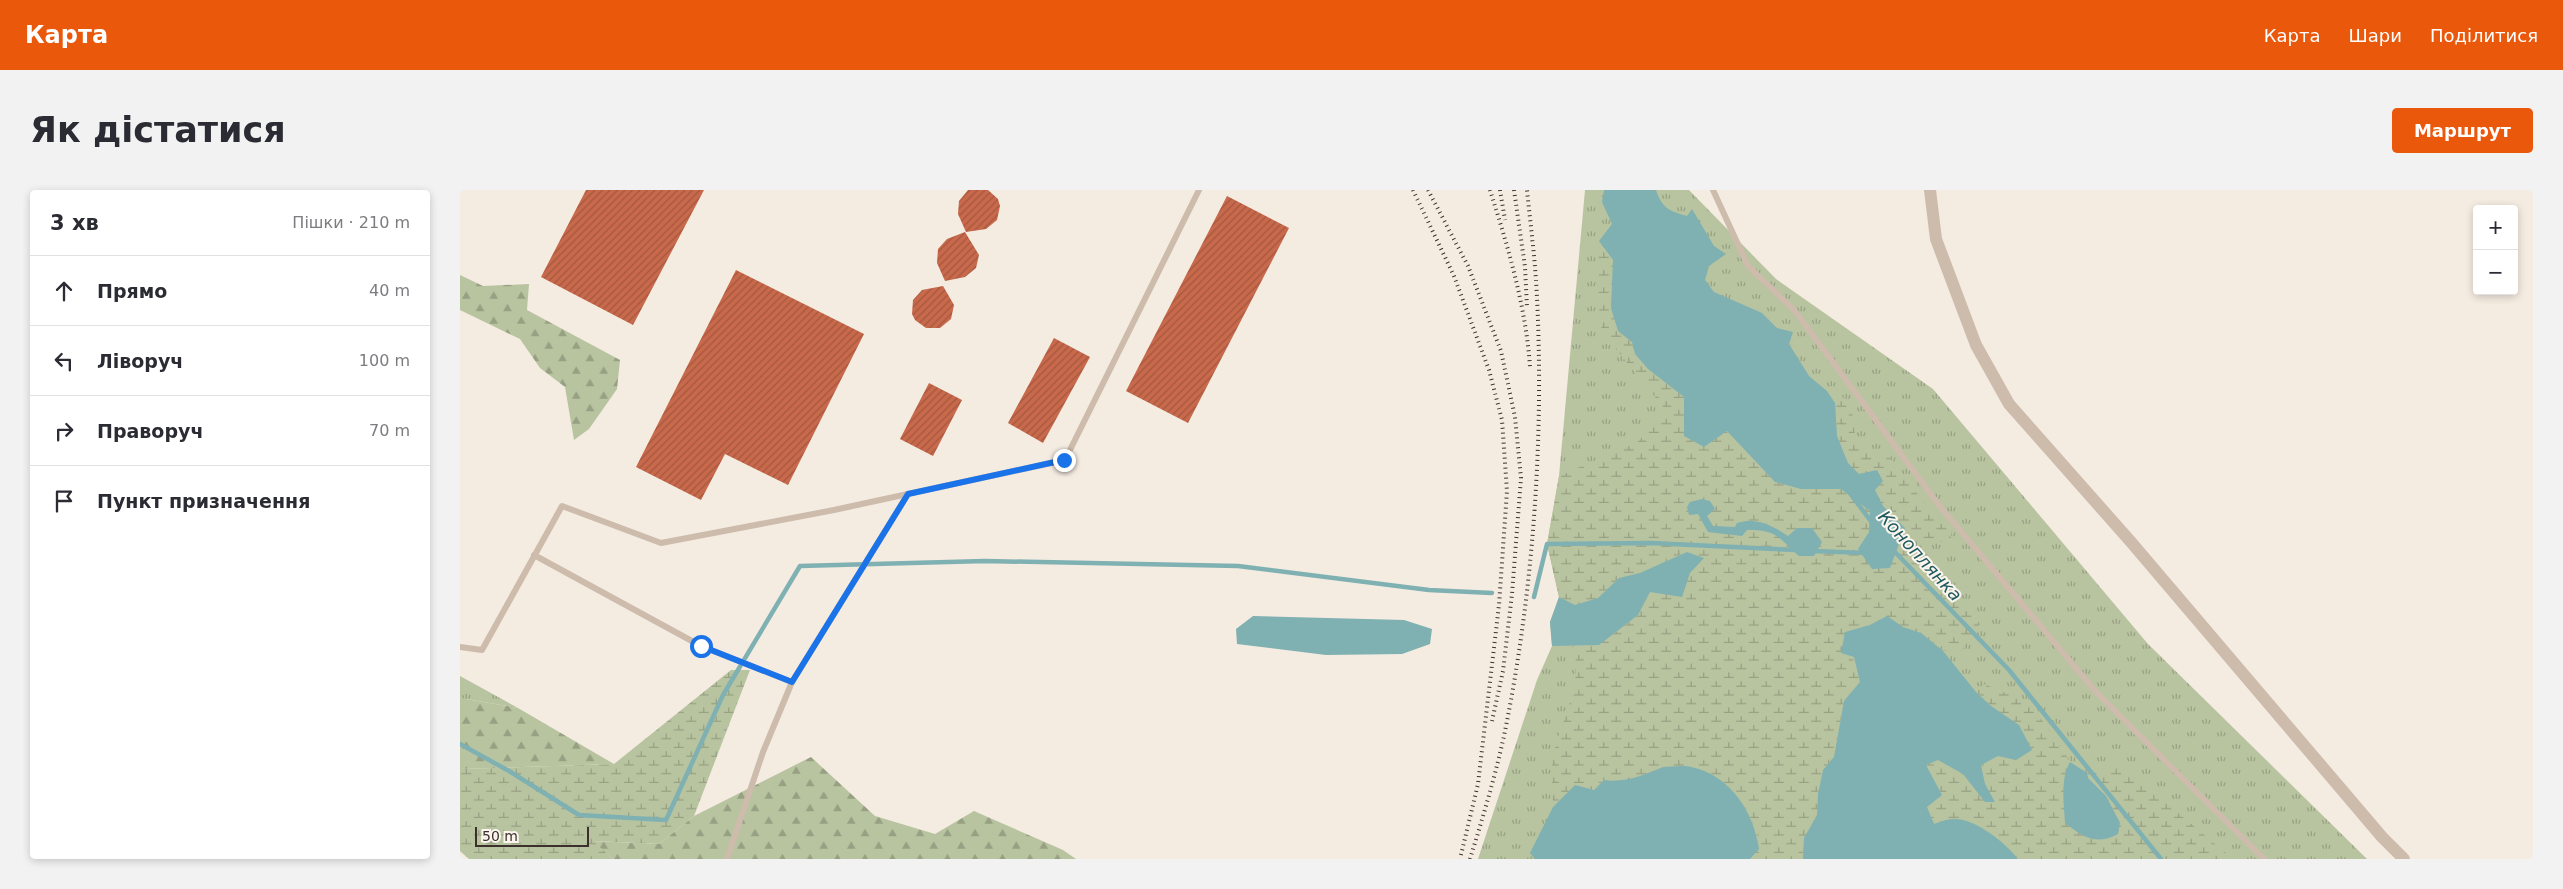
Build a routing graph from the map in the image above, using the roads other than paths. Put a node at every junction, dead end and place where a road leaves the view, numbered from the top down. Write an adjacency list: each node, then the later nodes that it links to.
1 (1199, 190): 4 (lane)
2 (1713, 190): 9 (lane)
3 (1930, 190): 10 (street)
4 (908, 494): 5 (lane); 7 (lane)
5 (534, 555): 6 (lane); 7 (lane)
6 (460, 647)
7 (792, 682): 8 (lane)
8 (727, 859)
9 (2264, 859)
10 (2404, 859)

